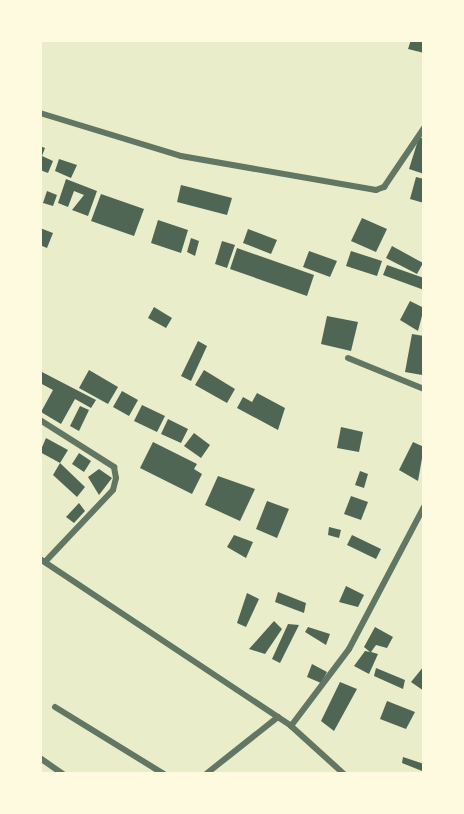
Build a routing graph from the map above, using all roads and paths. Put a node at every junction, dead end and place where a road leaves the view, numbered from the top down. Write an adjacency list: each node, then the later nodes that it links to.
1 (40, 113): 2 (street)
2 (423, 128)
3 (348, 358): 4 (street)
4 (423, 389)
5 (40, 420): 7 (street)
6 (423, 507): 10 (street)
7 (43, 561): 9 (street)
8 (55, 707): 13 (street)
9 (278, 717): 10 (street); 14 (street)
10 (291, 726): 15 (street)
11 (40, 758): 12 (street)
12 (63, 774)
13 (164, 774)
14 (206, 774)
15 (344, 774)

